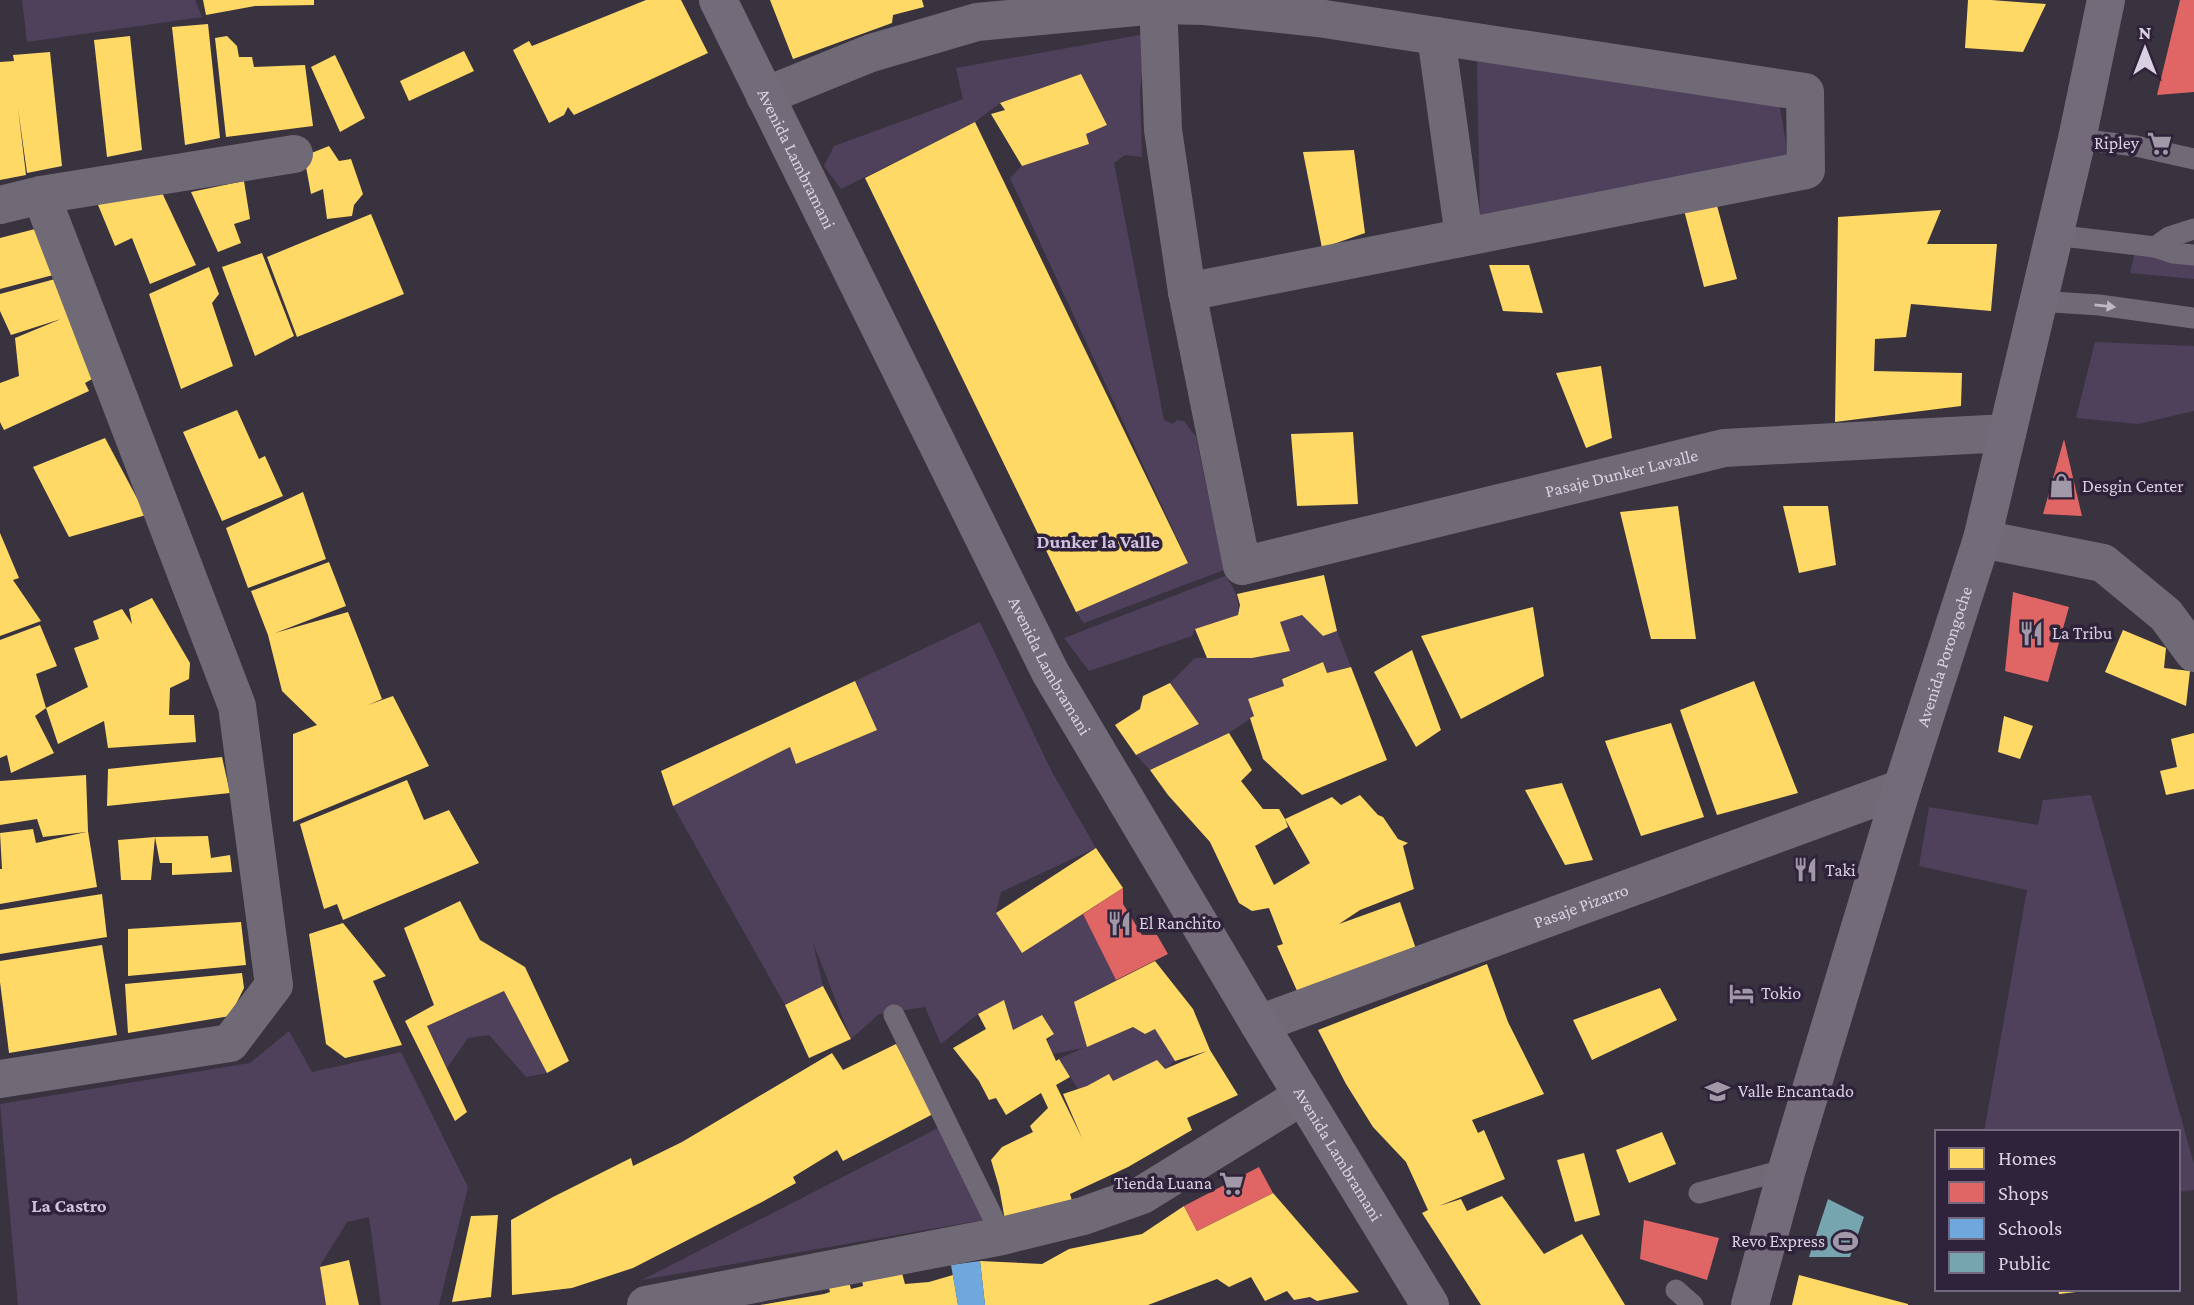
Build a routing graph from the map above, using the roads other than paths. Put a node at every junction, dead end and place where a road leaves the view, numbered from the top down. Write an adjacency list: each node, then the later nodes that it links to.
1 (718, 0): 5 (main road, Avenida Lambramani)
2 (2106, 0): 6 (main road, Avenida Porongoche)
3 (1158, 3): 4 (street); 5 (street); 16 (street)
4 (1436, 36): 13 (street); 13 (street)
5 (765, 96): 24 (main road, Avenida Lambramani)
6 (2077, 139): 8 (lane); 12 (main road, Avenida Porongoche)
7 (294, 154): 9 (street)
8 (2194, 159)
9 (41, 195): 10 (street); 25 (street)
10 (0, 205)
11 (2194, 229): 14 (lane)
12 (2054, 235): 14 (lane); 17 (main road, Avenida Porongoche)
13 (1464, 237): 16 (street)
14 (2155, 247): 15 (lane)
15 (2194, 255)
16 (1187, 292): 19 (street, Pasaje Dunker Lavalle)
17 (2037, 301): 18 (lane, one-way to 18); 19 (main road, Avenida Porongoche)
18 (2194, 316)
19 (2007, 433): 20 (main road, Avenida Porongoche)
20 (1982, 539): 21 (street); 22 (main road, Avenida Porongoche)
21 (2194, 653)
22 (1902, 788): 24 (street, Pasaje Pizarro); 27 (main road, Avenida Porongoche)
23 (894, 1016): 29 (lane)
24 (1259, 1024): 26 (main road, Avenida Lambramani)
25 (0, 1079)
26 (1302, 1096): 29 (street); 32 (main road, Avenida Lambramani)
27 (1787, 1169): 28 (lane); 34 (main road, Avenida Porongoche)
28 (1699, 1193)
29 (1002, 1236): 31 (street)
30 (1676, 1290): 33 (lane)
31 (646, 1305)
32 (1430, 1305)
33 (1693, 1305)
34 (1750, 1305)

